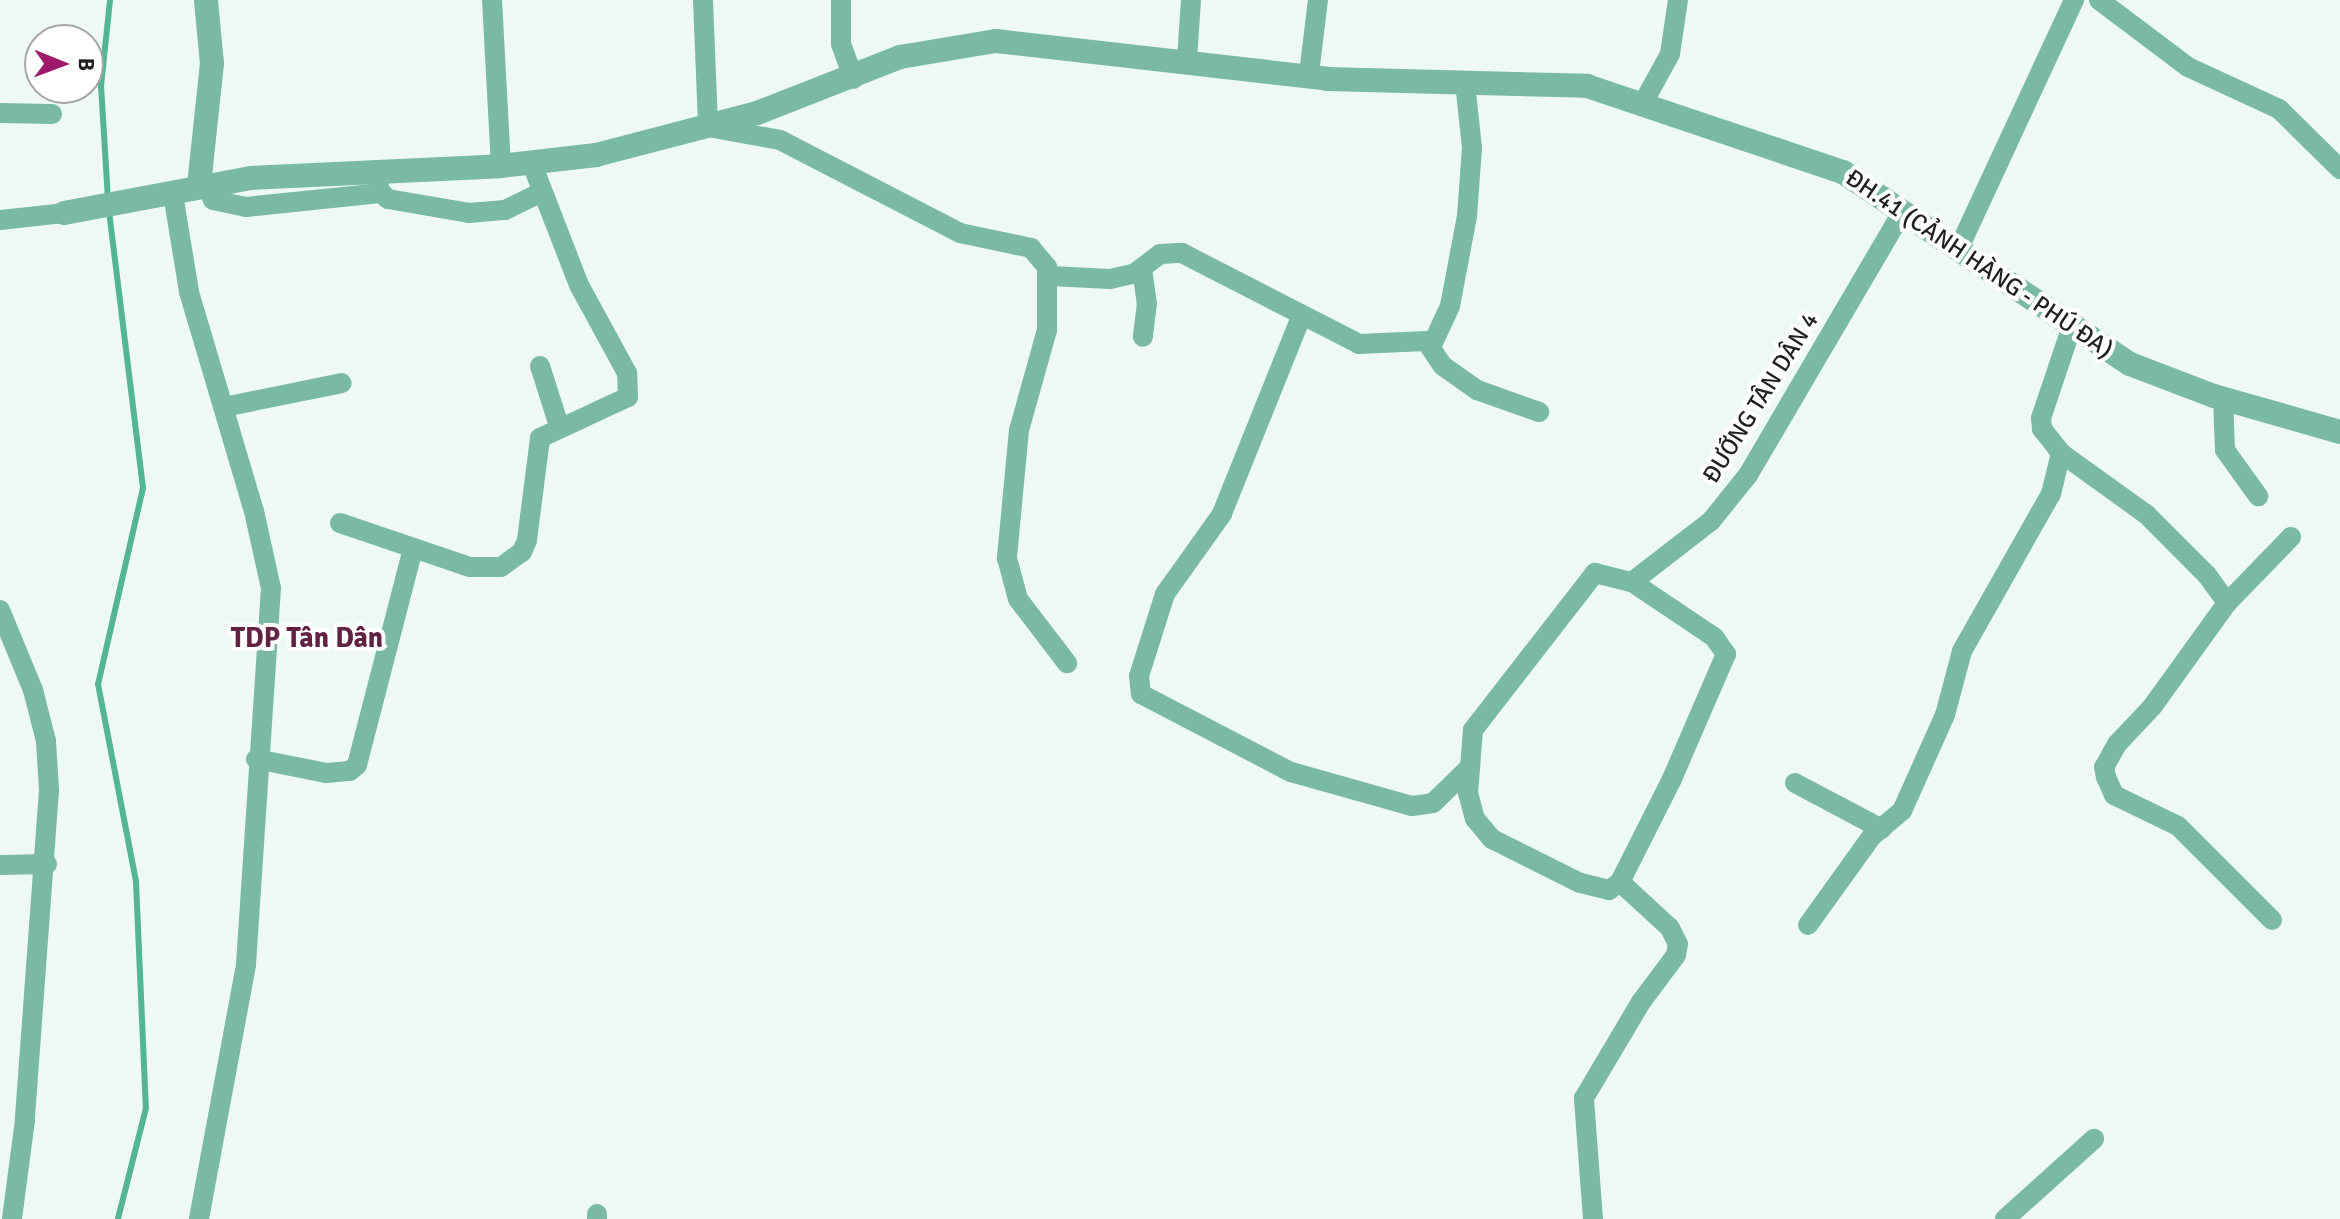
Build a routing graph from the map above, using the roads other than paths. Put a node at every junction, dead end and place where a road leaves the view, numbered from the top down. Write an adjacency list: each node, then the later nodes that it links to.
1 (206, 0): 22 (street)
2 (492, 0): 19 (street)
3 (703, 0): 17 (street)
4 (841, 0): 12 (street)
5 (1191, 0): 10 (street)
6 (1318, 0): 11 (street)
7 (1678, 0): 14 (street)
8 (2074, 0): 28 (street)
9 (2099, 0): 20 (street)
10 (1187, 59): 11 (street, ĐH.41 (CẢNH HÀNG - PHÚ ĐA)); 12 (street, ĐH.41 (CẢNH HÀNG - PHÚ ĐA))
11 (1309, 74): 13 (street, ĐH.41 (CẢNH HÀNG - PHÚ ĐA))
12 (854, 79): 17 (street, ĐH.41 (CẢNH HÀNG - PHÚ ĐA))
13 (1465, 82): 14 (street, ĐH.41 (CẢNH HÀNG - PHÚ ĐA)); 34 (street)
14 (1643, 103): 25 (street, ĐH.41 (CẢNH HÀNG - PHÚ ĐA))
15 (0, 113): 16 (street)
16 (52, 114)
17 (708, 127): 18 (street, ĐH.41 (CẢNH HÀNG - PHÚ ĐA)); 30 (street)
18 (532, 164): 19 (street, ĐH.41 (CẢNH HÀNG - PHÚ ĐA)); 23 (street)
19 (501, 166): 21 (street, ĐH.41 (CẢNH HÀNG - PHÚ ĐA))
20 (2340, 169)
21 (380, 182): 22 (street, ĐH.41 (CẢNH HÀNG - PHÚ ĐA)); 23 (street)
22 (203, 185): 24 (street, ĐH.41 (CẢNH HÀNG - PHÚ ĐA))
23 (542, 192): 40 (street)
24 (173, 194): 26 (street, ĐH.41 (CẢNH HÀNG - PHÚ ĐA)); 38 (street)
25 (1902, 212): 28 (street, ĐH.41 (CẢNH HÀNG - PHÚ ĐA)); 47 (street, ĐƯỚNG TÂN DÂN 4)
26 (64, 213): 27 (street)
27 (0, 220)
28 (1958, 250): 32 (street, ĐH.41 (CẢNH HÀNG - PHÚ ĐA))
29 (1142, 269): 30 (street); 31 (street); 33 (street)
30 (1051, 276): 50 (street)
31 (1301, 317): 34 (street); 52 (street)
32 (2071, 329): 37 (street, ĐH.41 (CẢNH HÀNG - PHÚ ĐA)); 42 (street)
33 (1143, 337)
34 (1432, 345): 39 (street)
35 (540, 366): 40 (street)
36 (342, 383): 38 (street)
37 (2223, 398): 41 (street, ĐH.41 (CẢNH HÀNG - PHÚ ĐA)); 43 (street)
38 (224, 407): 51 (street)
39 (1539, 412)
40 (559, 426): 46 (street)
41 (2340, 432)
42 (2061, 453): 48 (street); 54 (street)
43 (2258, 496)
44 (340, 523): 46 (street)
45 (2291, 537): 48 (street)
46 (413, 548): 51 (street)
47 (1632, 582): 52 (street); 57 (street)
48 (2227, 603): 58 (street)
49 (0, 610): 55 (street)
50 (1067, 663)
51 (256, 759): 62 (street)
52 (1470, 767): 57 (street)
53 (1795, 783): 54 (street)
54 (1882, 829): 59 (street)
55 (47, 864): 56 (street); 61 (street)
56 (0, 865)
57 (1620, 882): 63 (street)
58 (2272, 920)
59 (1808, 925)
60 (2094, 1139): 64 (street)
61 (12, 1219)
62 (199, 1219)
63 (1593, 1219)
64 (2005, 1219)

